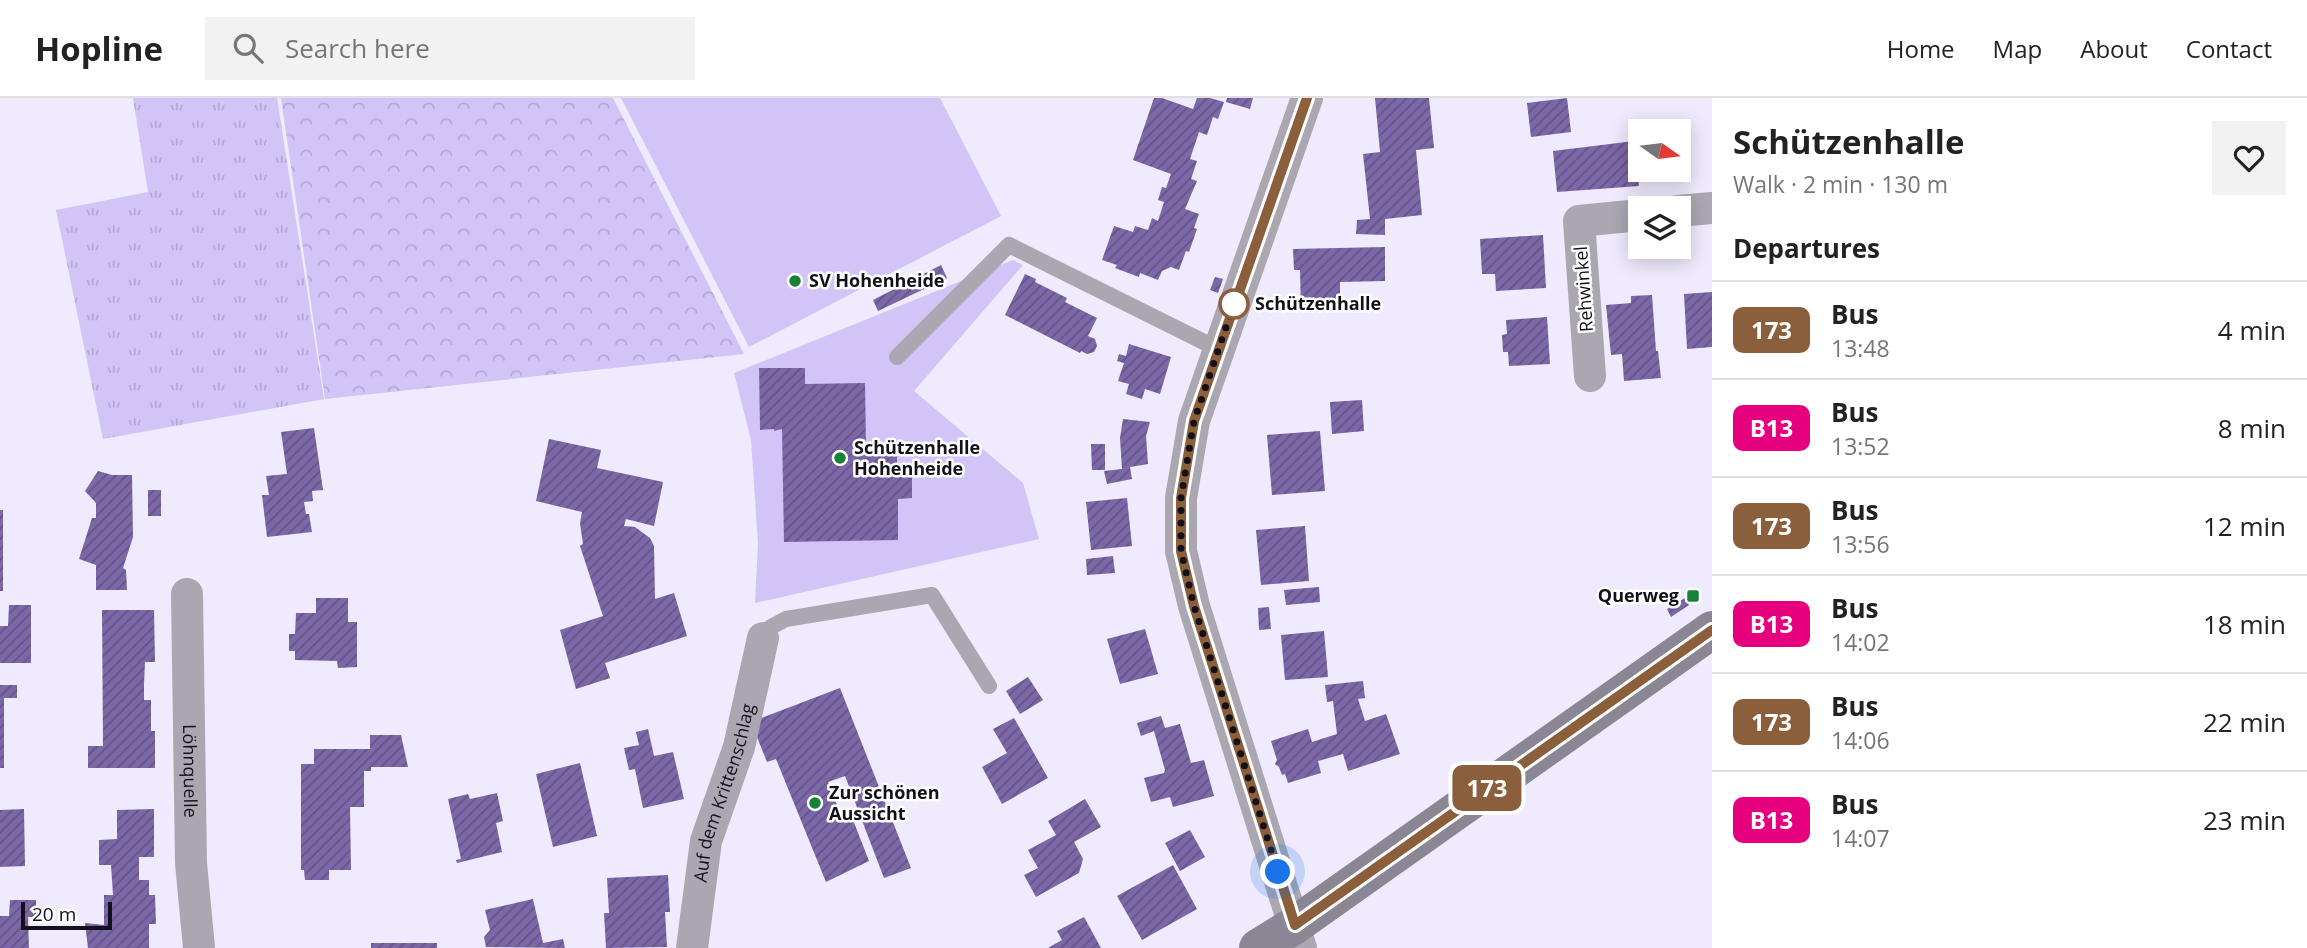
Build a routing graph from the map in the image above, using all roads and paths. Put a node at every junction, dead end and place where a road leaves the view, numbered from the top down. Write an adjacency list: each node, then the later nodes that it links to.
1 (1307, 98): 5 (street)
2 (1712, 208): 3 (street)
3 (1691, 210)
4 (1628, 216): 7 (street, Rehwinkel)
5 (1218, 349): 6 (lane); 12 (street)
6 (897, 357)
7 (1590, 376)
8 (187, 594): 13 (street, Löhnquelle)
9 (1712, 630): 12 (street)
10 (763, 638): 11 (lane); 14 (street, Auf dem Krittenschlag)
11 (989, 686)
12 (1298, 936): 15 (street)
13 (199, 948)
14 (692, 948)
15 (1258, 948)

